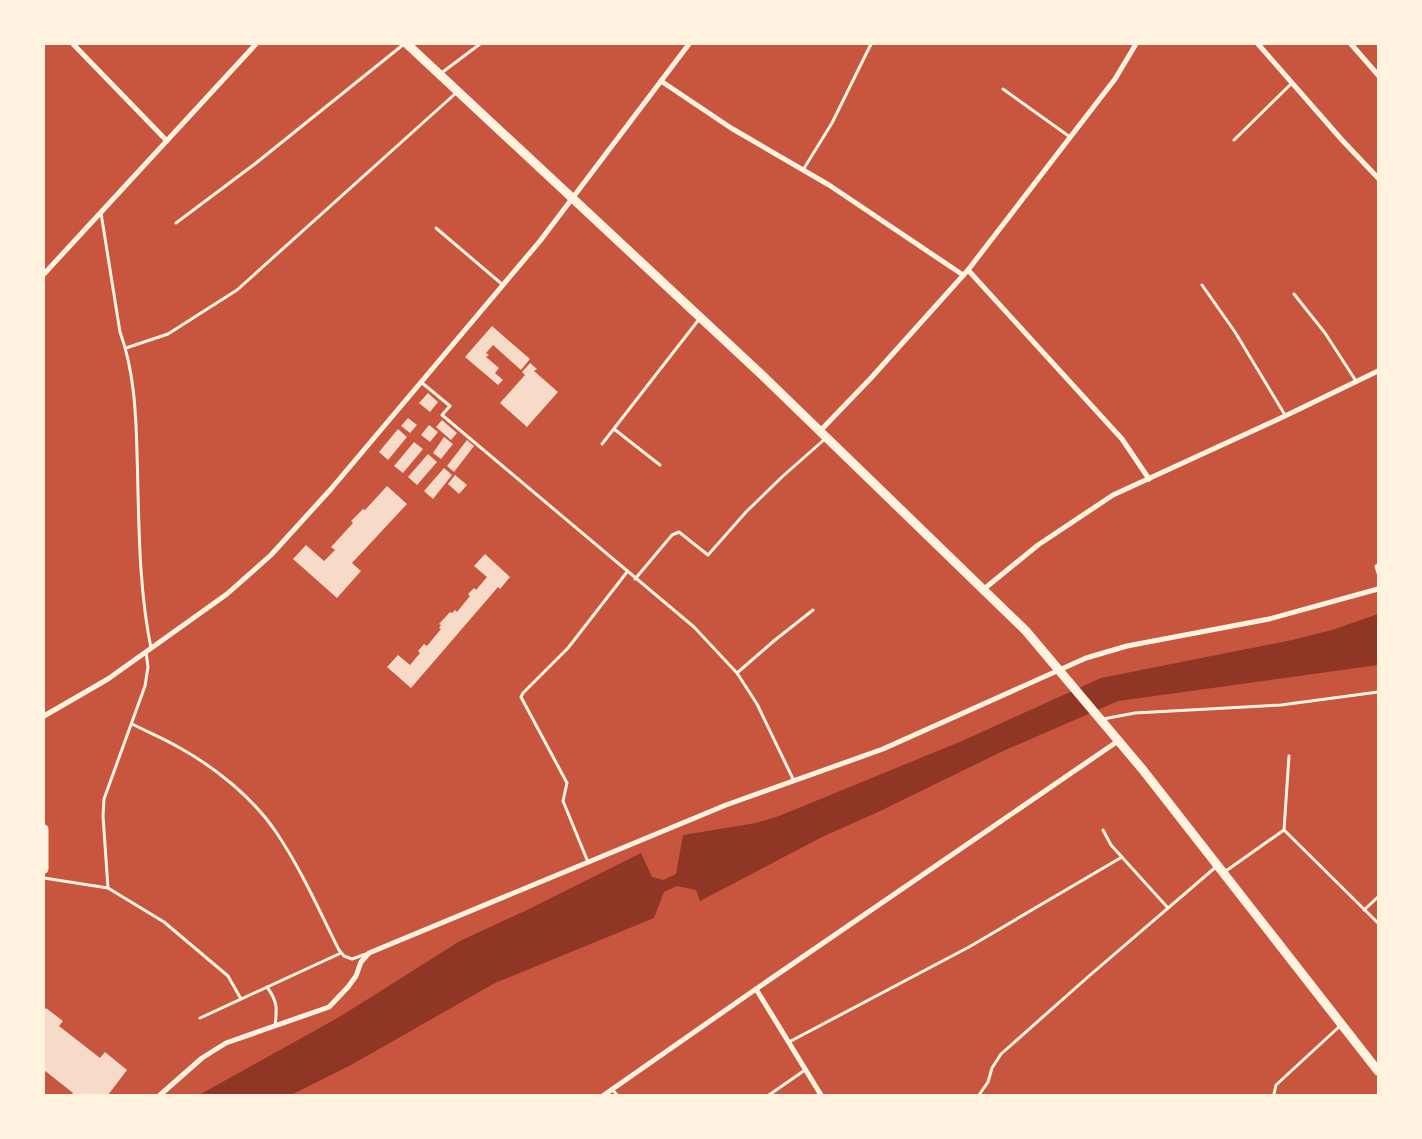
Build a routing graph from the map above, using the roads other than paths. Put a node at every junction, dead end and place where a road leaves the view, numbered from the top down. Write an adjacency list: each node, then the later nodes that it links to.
1 (74, 44): 18 (street)
2 (256, 44): 18 (street)
3 (406, 44): 10 (street); 23 (lane)
4 (480, 44): 10 (lane)
5 (689, 44): 12 (street)
6 (872, 44): 19 (lane)
7 (1136, 44): 16 (street)
8 (1258, 44): 13 (street)
9 (1351, 44): 11 (street)
10 (440, 74): 15 (street)
11 (1378, 75)
12 (661, 81): 19 (street); 21 (street)
13 (1292, 83): 17 (lane); 20 (street)
14 (1003, 89): 16 (lane)
15 (458, 91): 21 (street); 32 (lane)
16 (1070, 137): 25 (street)
17 (1234, 140)
18 (166, 141): 22 (street)
19 (803, 170): 27 (street)
20 (1378, 178)
21 (573, 198): 28 (street); 31 (street)
22 (101, 212): 26 (street); 32 (lane)
23 (176, 223)
24 (436, 228): 28 (lane)
25 (968, 270): 27 (street); 41 (street)
26 (44, 274)
27 (963, 275): 38 (street)
28 (503, 285): 35 (street)
29 (1202, 285): 36 (lane)
30 (1294, 294): 34 (lane)
31 (700, 317): 37 (lane); 38 (street)
32 (126, 348): 49 (lane)
33 (1378, 371): 34 (street)
34 (1356, 381): 36 (street)
35 (422, 382): 43 (lane); 49 (street)
36 (1286, 416): 41 (street)
37 (614, 429): 39 (lane); 40 (lane)
38 (823, 434): 45 (lane); 46 (street)
39 (602, 444)
40 (660, 465)
41 (1148, 479): 46 (street)
42 (1378, 565): 44 (lane)
43 (627, 572): 45 (lane); 63 (lane)
44 (1378, 573)
45 (635, 579): 51 (lane)
46 (984, 589): 50 (street)
47 (1378, 589): 50 (street)
48 (813, 610): 51 (lane)
49 (149, 650): 53 (street); 55 (lane)
50 (1059, 670): 54 (street); 58 (street)
51 (738, 673): 58 (lane)
52 (1378, 692): 54 (lane)
53 (44, 716)
54 (1100, 719): 56 (street)
55 (132, 724): 67 (lane); 73 (lane)
56 (1118, 741): 65 (street); 75 (street)
57 (1289, 756): 61 (lane)
58 (794, 780): 63 (street)
59 (44, 829): 64 (street)
60 (1103, 830): 62 (lane)
61 (1284, 830): 65 (lane); 70 (lane)
62 (1122, 857): 69 (lane); 80 (lane)
63 (588, 862): 72 (street)
64 (44, 869)
65 (1220, 869): 69 (lane); 78 (street)
66 (44, 878): 67 (lane)
67 (108, 888): 76 (lane)
68 (1378, 897): 70 (lane)
69 (1168, 908): 89 (lane)
70 (1364, 910): 71 (lane)
71 (1378, 923)
72 (369, 952): 73 (lane); 79 (street)
73 (341, 953): 74 (lane)
74 (267, 987): 76 (lane); 79 (lane)
75 (756, 989): 80 (street); 83 (street)
76 (241, 1000): 77 (lane)
77 (200, 1018)
78 (1342, 1024): 82 (street); 90 (lane)
79 (275, 1026): 84 (street)
80 (789, 1042): 81 (street)
81 (806, 1070): 87 (lane); 88 (street)
82 (1378, 1071)
83 (612, 1089): 85 (street); 86 (lane)
84 (160, 1095)
85 (604, 1095)
86 (617, 1095)
87 (769, 1095)
88 (821, 1095)
89 (979, 1095)
90 (1275, 1095)

